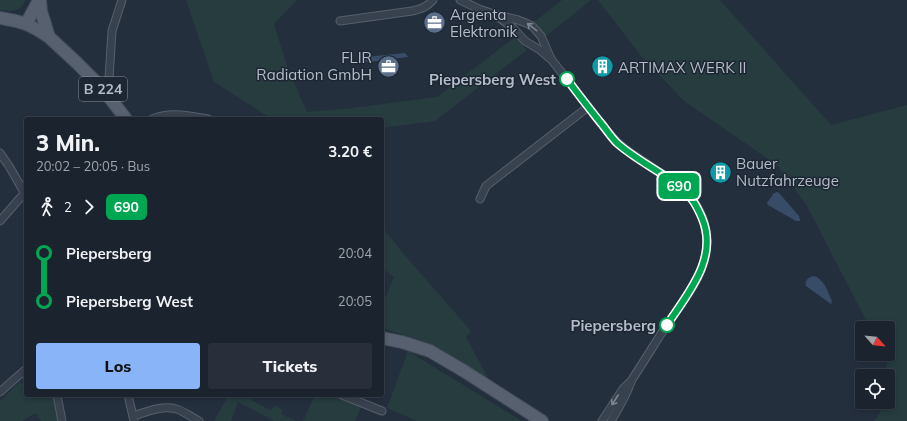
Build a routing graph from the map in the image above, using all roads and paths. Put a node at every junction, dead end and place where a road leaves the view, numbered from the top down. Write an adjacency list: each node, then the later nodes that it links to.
1 (40, 0): 8 (main road); 9 (main road)
2 (122, 0): 11 (street)
3 (433, 0): 7 (street)
4 (460, 0): 5 (street)
5 (497, 16): 10 (street); 10 (street, one-way to 5)
6 (0, 18): 8 (main road, B 224)
7 (340, 21)
8 (26, 24): 9 (main road, B 224)
9 (49, 38): 11 (main road, B 224)
10 (551, 59): 12 (street)
11 (103, 89): 13 (main road, B 224)
12 (588, 107): 19 (street); 23 (street)
13 (124, 117)
14 (157, 117): 15 (street)
15 (197, 117)
16 (0, 153): 17 (street)
17 (24, 191)
18 (24, 195): 20 (street)
19 (480, 199)
20 (0, 221)
21 (384, 338): 32 (main road)
22 (24, 370): 24 (street)
23 (631, 381): 33 (street, one-way to 33); 34 (street)
24 (0, 392)
25 (57, 397): 30 (street)
26 (129, 397): 29 (street)
27 (347, 397): 28 (street)
28 (382, 411)
29 (134, 418): 31 (street)
30 (62, 421)
31 (199, 421)
32 (542, 421)
33 (602, 421)
34 (611, 421)

